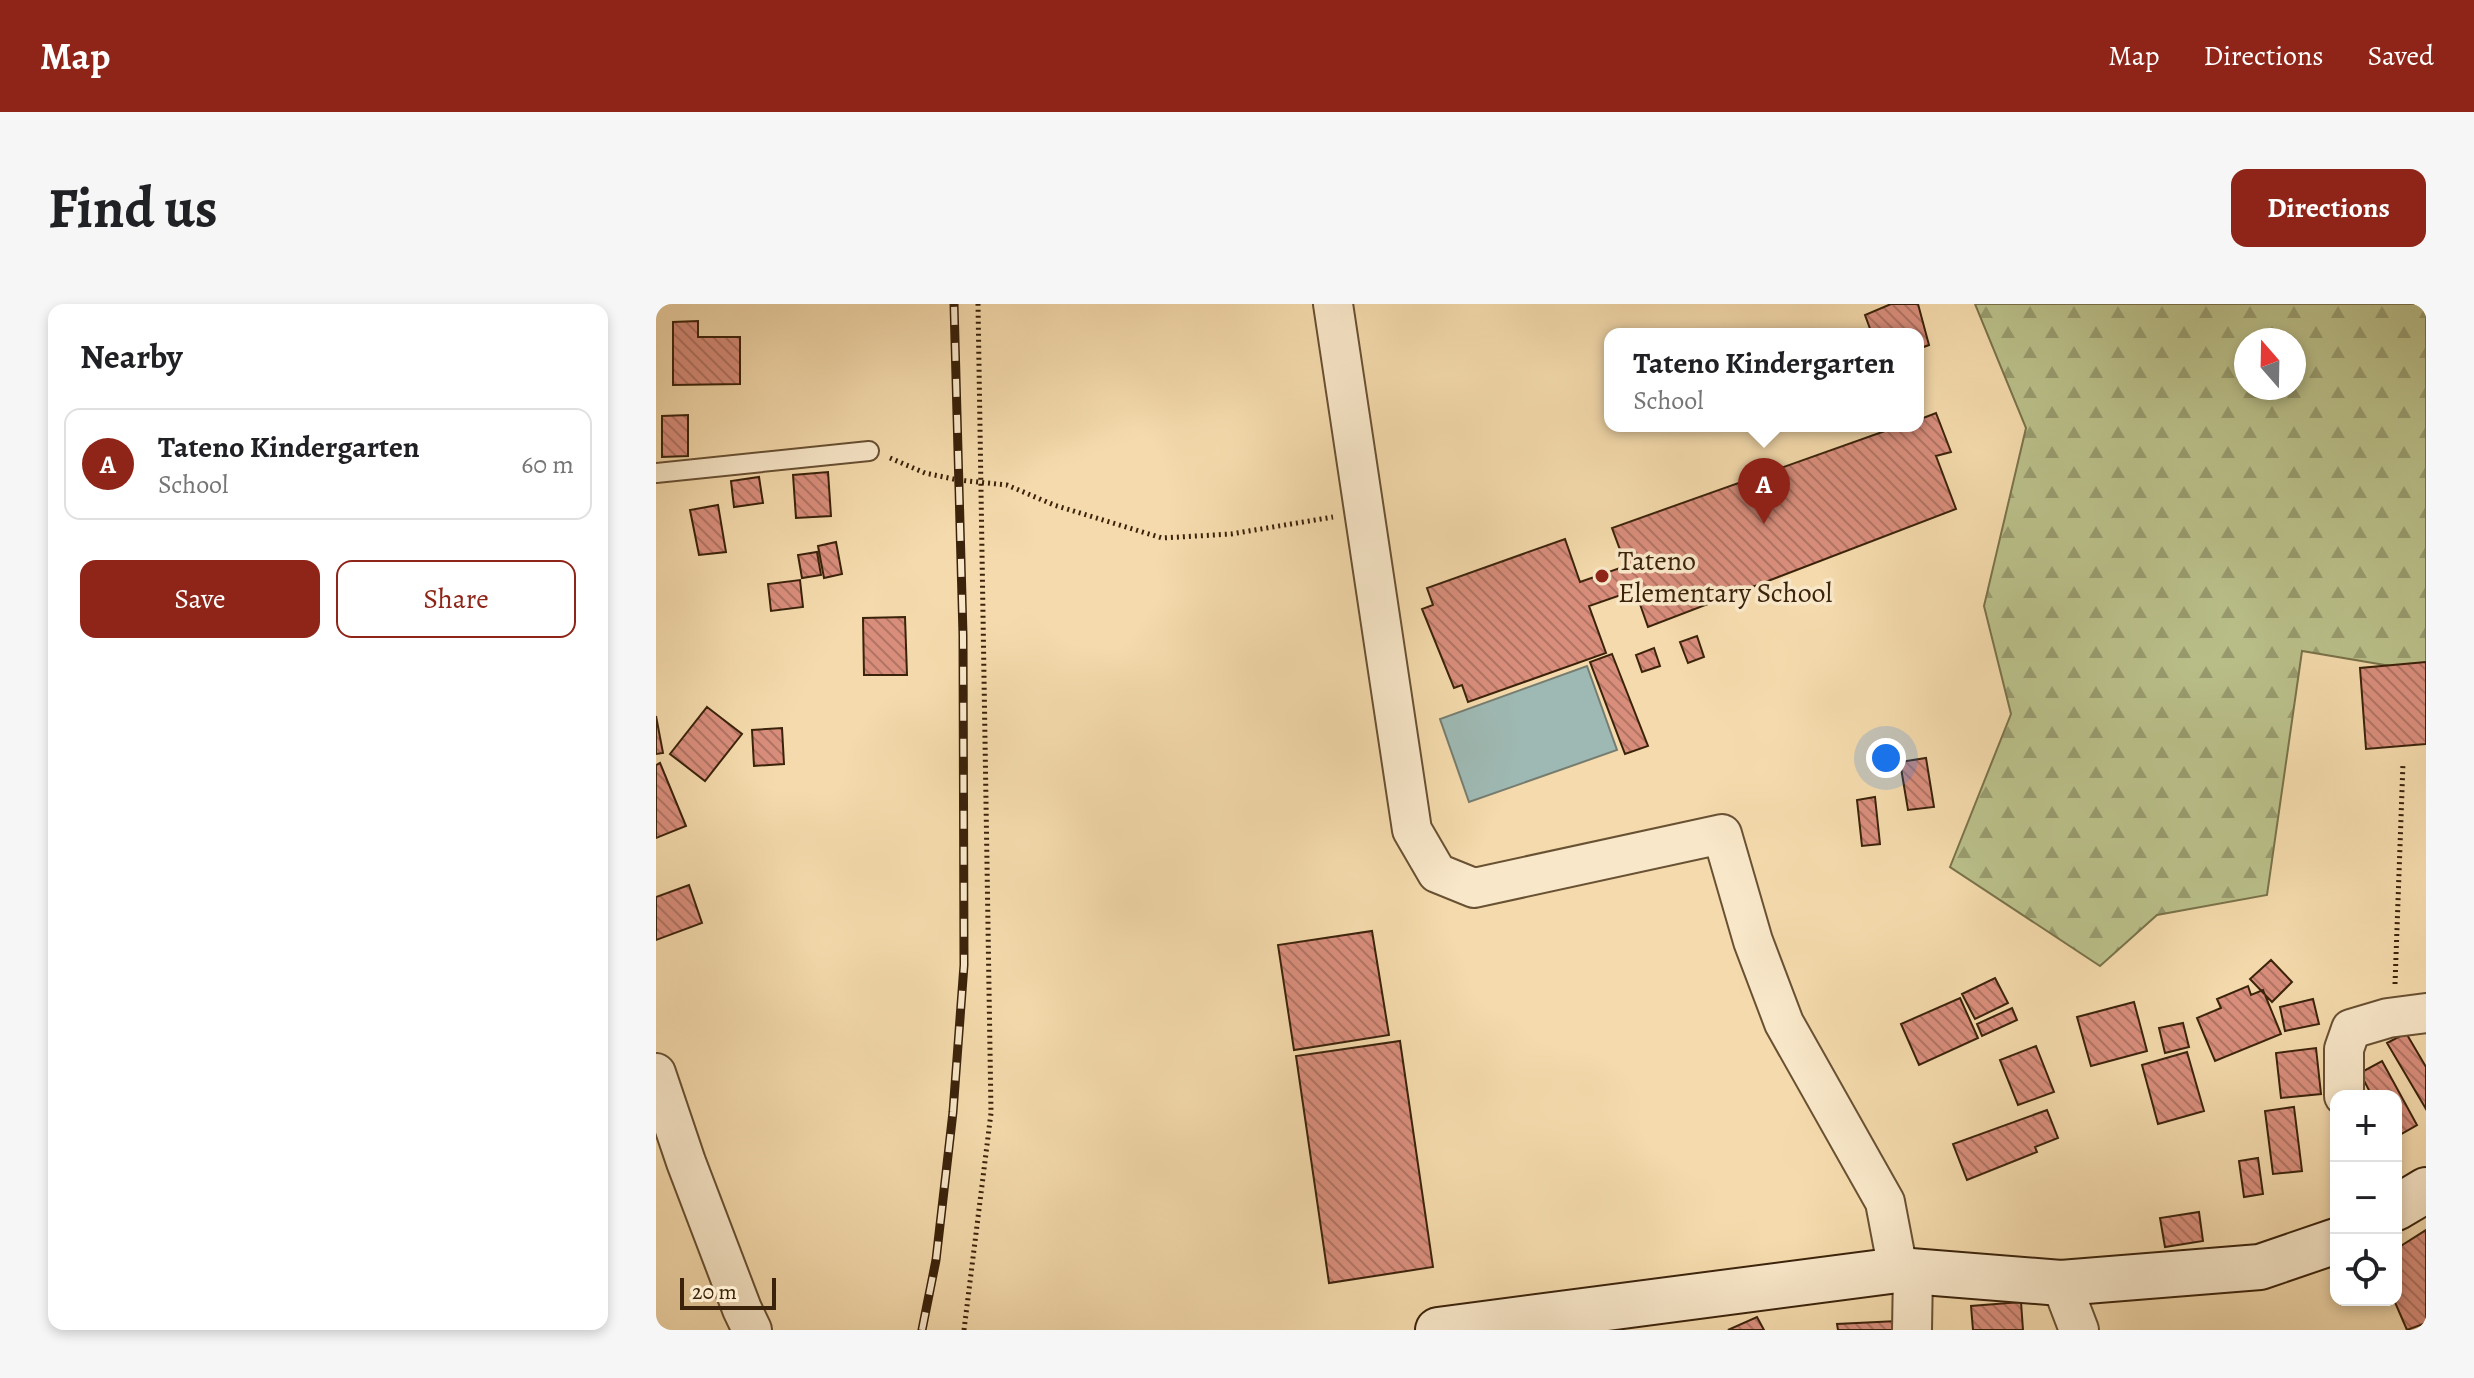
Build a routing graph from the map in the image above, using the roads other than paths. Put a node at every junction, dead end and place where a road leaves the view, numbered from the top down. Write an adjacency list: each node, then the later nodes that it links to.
1 (1333, 304): 10 (street)
2 (869, 451): 3 (lane)
3 (656, 473)
4 (2410, 1015): 6 (street)
5 (656, 1073): 12 (street)
6 (2344, 1090)
7 (2426, 1190): 8 (street)
8 (2402, 1204)
9 (2330, 1243): 11 (street)
10 (1905, 1271): 11 (street); 13 (street); 14 (street)
11 (2061, 1283): 15 (street)
12 (752, 1330)
13 (1438, 1330)
14 (1912, 1330)
15 (2079, 1330)

